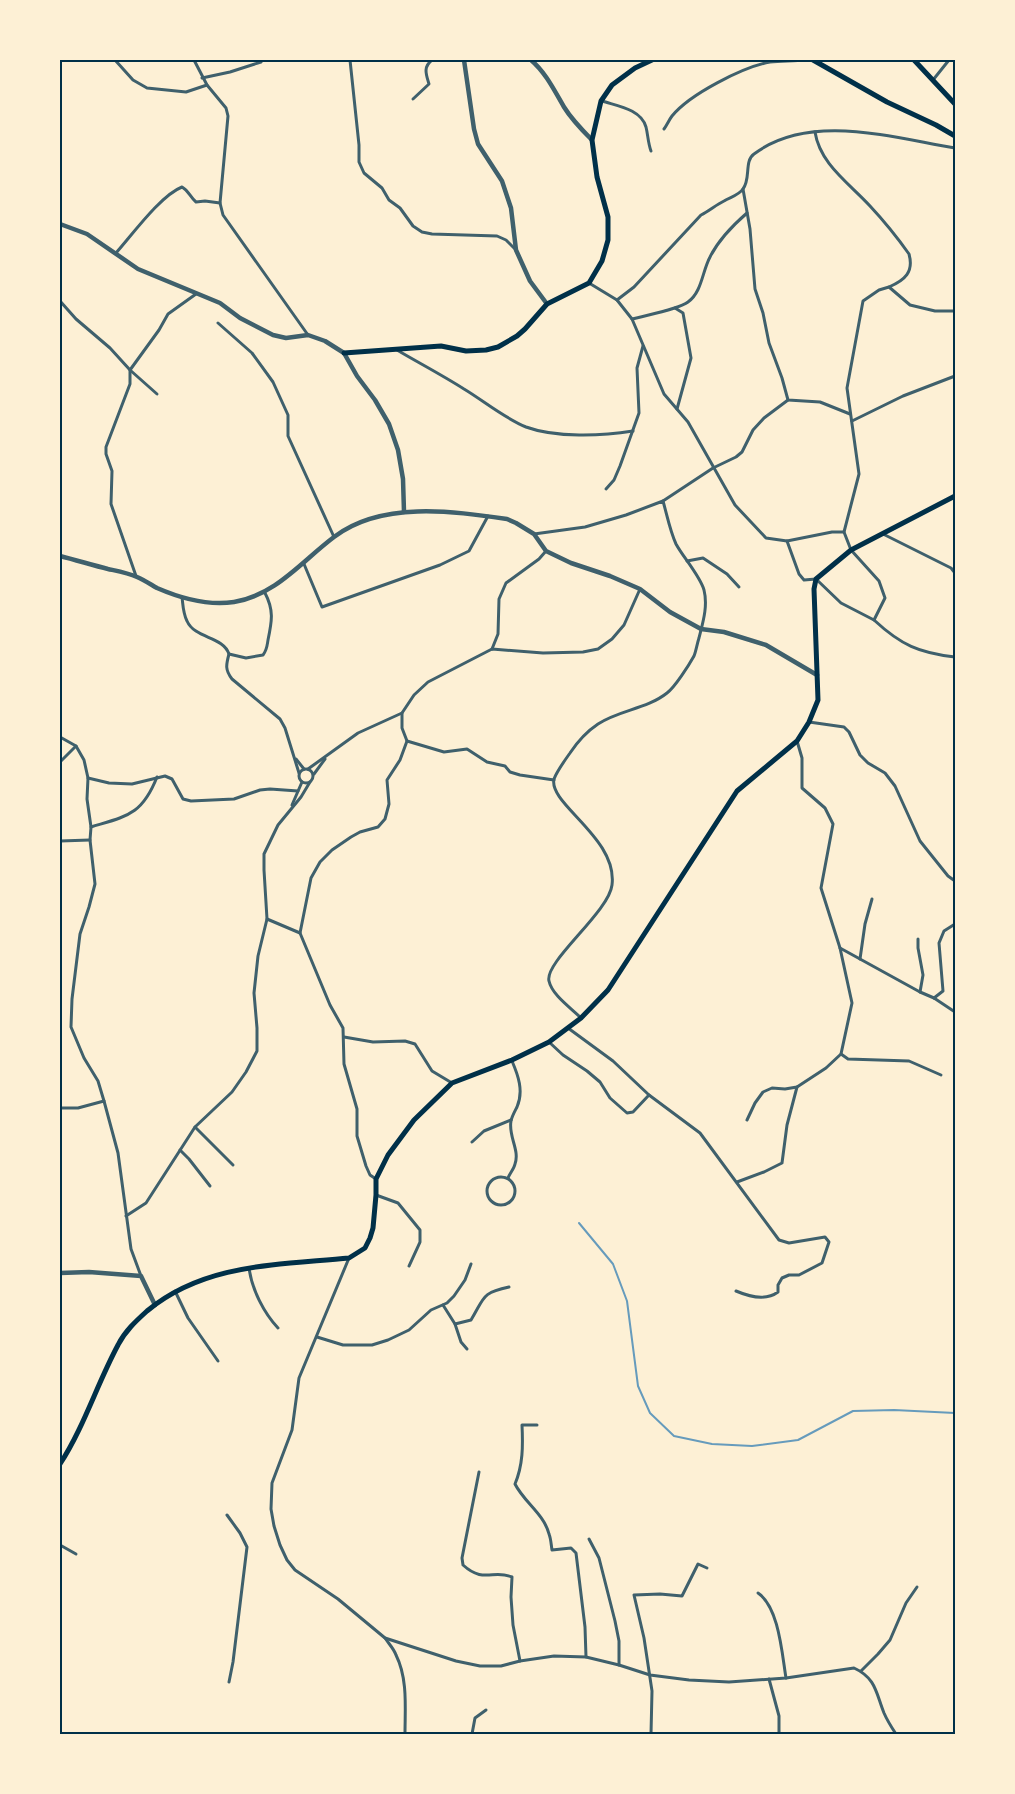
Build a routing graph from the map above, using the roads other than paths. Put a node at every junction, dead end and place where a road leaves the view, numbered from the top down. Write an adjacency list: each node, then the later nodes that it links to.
1 (115, 60): 15 (street)
2 (194, 60): 13 (street)
3 (262, 60): 13 (street)
4 (350, 60): 29 (street)
5 (432, 60): 16 (street)
6 (464, 60): 29 (street)
7 (531, 60): 22 (street)
8 (652, 60): 17 (main road)
9 (805, 60): 19 (street)
10 (813, 60): 21 (main road)
11 (914, 60): 14 (main road)
12 (949, 60): 14 (street)
13 (202, 78): 15 (street)
14 (933, 80): 18 (main road)
15 (207, 85): 26 (street)
16 (413, 99)
17 (601, 101): 22 (main road); 24 (street)
18 (955, 104)
19 (664, 129)
20 (815, 132): 23 (street); 25 (street); 32 (street)
21 (955, 136)
22 (592, 140): 31 (main road)
23 (955, 148)
24 (651, 151)
25 (743, 189): 27 (street); 35 (street)
26 (220, 203): 30 (street); 41 (street)
27 (747, 213): 37 (street); 48 (street)
28 (60, 224): 30 (street)
29 (516, 250): 36 (street)
30 (116, 253): 33 (street)
31 (589, 283): 35 (street); 36 (main road)
32 (889, 287): 38 (street); 50 (street)
33 (196, 294): 41 (street); 45 (street)
34 (60, 300): 45 (street)
35 (618, 300): 39 (street)
36 (547, 304): 43 (main road)
37 (675, 307): 39 (street); 49 (street)
38 (955, 311)
39 (632, 319): 42 (street)
40 (218, 323): 62 (street)
41 (308, 335): 44 (street)
42 (643, 346): 49 (street); 52 (street)
43 (397, 350): 44 (main road); 52 (street)
44 (344, 353): 57 (street)
45 (130, 370): 47 (street); 70 (street)
46 (955, 376): 51 (street)
47 (158, 394)
48 (788, 400): 50 (street); 53 (street)
49 (677, 409): 53 (street)
50 (850, 414): 51 (street)
51 (852, 421): 59 (street)
52 (633, 431): 54 (street)
53 (713, 468): 56 (street); 63 (street)
54 (606, 489)
55 (955, 496): 61 (main road)
56 (663, 501): 60 (street); 67 (street)
57 (404, 512): 58 (street); 62 (street)
58 (488, 516): 60 (street); 68 (street)
59 (844, 532): 63 (street); 64 (street)
60 (534, 534): 65 (street)
61 (883, 534): 64 (main road); 69 (street)
62 (334, 537): 68 (street)
63 (787, 541): 71 (street)
64 (851, 550): 71 (main road); 76 (street)
65 (546, 551): 73 (street); 78 (street)
66 (60, 556): 70 (street)
67 (687, 561): 72 (street); 77 (street)
68 (304, 564): 74 (street)
69 (955, 573)
70 (136, 576): 75 (street)
71 (816, 579): 76 (street); 81 (main road)
72 (739, 587)
73 (640, 589): 77 (street); 78 (street)
74 (265, 593): 75 (street); 79 (street)
75 (182, 597): 79 (street)
76 (874, 620): 80 (street)
77 (701, 629): 81 (street); 96 (street)
78 (492, 649): 82 (street)
79 (229, 654): 89 (street)
80 (955, 657)
81 (818, 675): 83 (main road)
82 (402, 713): 85 (street); 88 (street)
83 (809, 722): 86 (main road); 104 (street)
84 (60, 737): 87 (street)
85 (407, 741): 96 (street); 108 (street)
86 (797, 741): 110 (street); 115 (main road)
87 (76, 746): 90 (street); 95 (street)
88 (327, 757): 91 (street); 93 (street)
89 (295, 759): 91 (street); 92 (street)
90 (60, 762)
91 (306, 769): 92 (street); 93 (street)
92 (299, 773): 97 (street)
93 (313, 775): 98 (street)
94 (157, 777): 95 (street); 99 (street); 101 (street)
95 (88, 778): 101 (street)
96 (554, 780): 115 (street)
97 (302, 782): 98 (street); 99 (street)
98 (310, 782): 100 (street)
99 (298, 791): 100 (street)
100 (288, 812): 106 (street)
101 (91, 827): 102 (street)
102 (90, 840): 103 (street); 125 (street)
103 (60, 841)
104 (955, 881)
105 (872, 899): 111 (street)
106 (267, 919): 108 (street); 129 (street)
107 (955, 924): 113 (street)
108 (300, 933): 117 (street)
109 (918, 939): 112 (street)
110 (840, 948): 111 (street); 119 (street)
111 (860, 958): 112 (street)
112 (920, 992): 113 (street)
113 (934, 998): 114 (street)
114 (955, 1012)
115 (581, 1018): 116 (main road)
116 (568, 1028): 118 (main road); 124 (street)
117 (344, 1037): 122 (street); 134 (street)
118 (549, 1042): 120 (main road); 124 (street)
119 (841, 1054): 121 (street); 123 (street)
120 (512, 1060): 122 (main road); 127 (street)
121 (941, 1075)
122 (452, 1083): 134 (main road)
123 (797, 1086): 128 (street); 135 (street)
124 (649, 1095): 135 (street)
125 (104, 1101): 126 (street); 138 (street)
126 (60, 1108)
127 (511, 1120): 130 (street); 133 (street)
128 (746, 1120)
129 (195, 1127): 131 (street); 132 (street)
130 (472, 1142)
131 (180, 1150): 136 (street); 138 (street)
132 (233, 1166)
133 (508, 1178): 133 (street)
134 (376, 1179): 137 (main road)
135 (737, 1182): 147 (street)
136 (210, 1186)
137 (376, 1195): 139 (main road); 141 (street)
138 (126, 1216): 144 (street)
139 (349, 1258): 142 (main road); 152 (street)
140 (471, 1264): 149 (street)
141 (409, 1266)
142 (249, 1268): 146 (main road); 151 (street)
143 (60, 1273): 144 (street)
144 (141, 1276): 148 (street)
145 (509, 1287): 150 (street)
146 (175, 1291): 148 (main road); 154 (street)
147 (736, 1291)
148 (155, 1304): 156 (main road)
149 (444, 1305): 150 (street); 152 (street)
150 (455, 1324): 153 (street)
151 (278, 1328)
152 (318, 1337): 165 (street)
153 (467, 1349)
154 (218, 1360)
155 (536, 1425): 166 (street)
156 (60, 1464)
157 (479, 1472): 167 (street)
158 (227, 1515): 173 (street)
159 (589, 1539): 168 (street)
160 (60, 1545): 161 (street)
161 (76, 1554)
162 (706, 1568): 170 (street)
163 (917, 1587): 169 (street)
164 (758, 1593): 171 (street)
165 (385, 1638): 167 (street); 175 (street)
166 (586, 1658): 167 (street); 168 (street)
167 (520, 1661)
168 (619, 1665): 170 (street)
169 (861, 1671): 171 (street); 179 (street)
170 (650, 1675): 172 (street); 177 (street)
171 (786, 1678): 172 (street)
172 (769, 1679): 178 (street)
173 (228, 1682)
174 (486, 1710): 176 (street)
175 (405, 1734)
176 (472, 1734)
177 (651, 1734)
178 (779, 1734)
179 (896, 1734)

